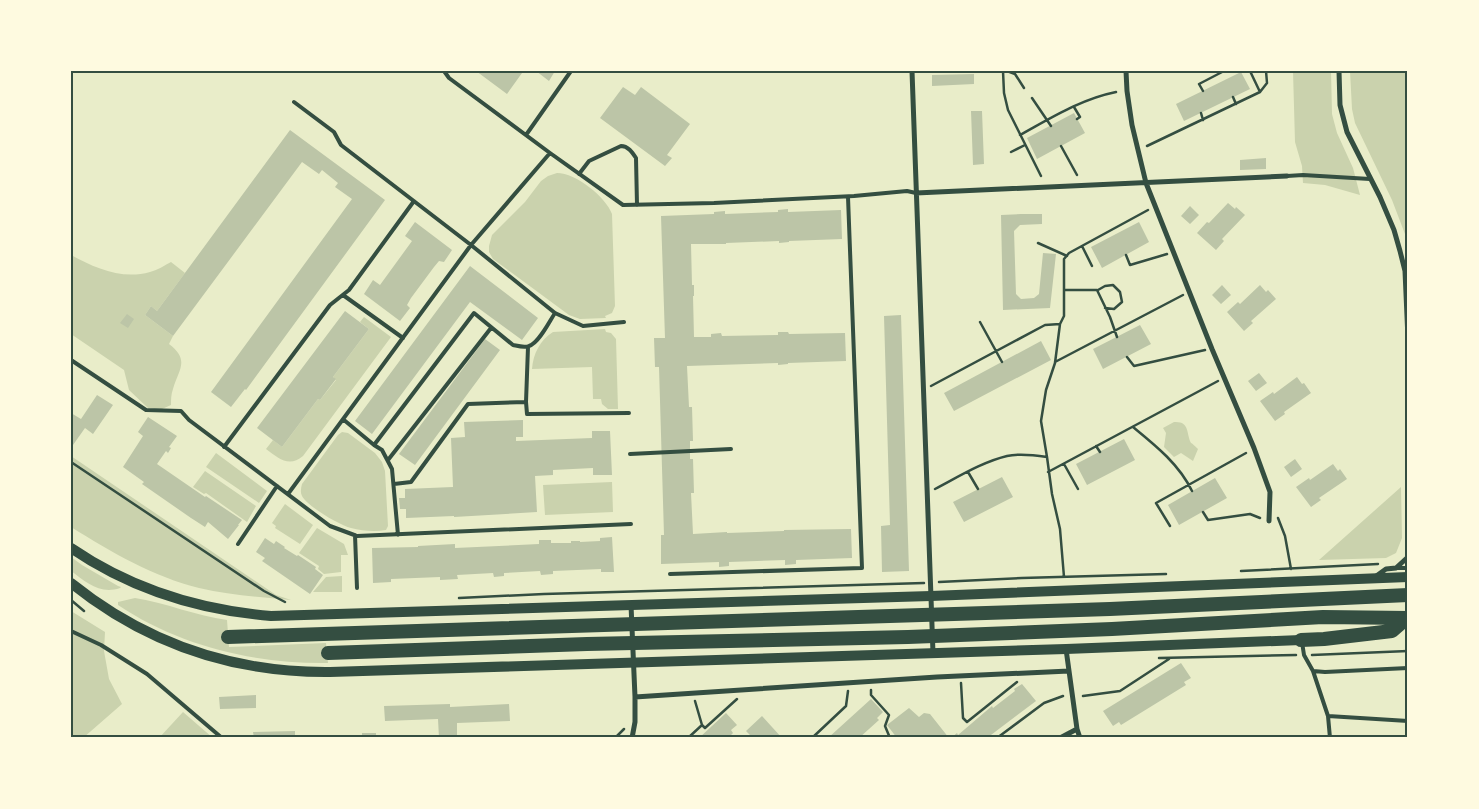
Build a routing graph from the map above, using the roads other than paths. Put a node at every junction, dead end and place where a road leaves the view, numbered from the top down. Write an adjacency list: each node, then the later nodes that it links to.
1 (444, 71): 7 (lane)
2 (571, 71): 7 (lane)
3 (912, 71): 13 (street)
4 (1126, 71): 12 (street)
5 (1339, 71): 11 (street)
6 (294, 102): 15 (lane)
7 (526, 135): 8 (lane)
8 (550, 153): 9 (lane); 17 (lane)
9 (579, 174): 16 (lane); 16 (lane)
10 (1286, 176): 11 (lane); 12 (street)
11 (1370, 178): 23 (street)
12 (1146, 183): 13 (street); 37 (street)
13 (916, 193): 14 (lane); 52 (street)
14 (848, 197): 16 (lane); 46 (lane)
15 (414, 201): 17 (lane); 18 (lane)
16 (637, 205)
17 (471, 245): 19 (lane); 22 (lane)
18 (343, 294): 22 (lane); 30 (lane)
19 (555, 313): 20 (lane); 24 (lane)
20 (624, 322)
21 (491, 328): 24 (lane); 29 (lane); 33 (lane)
22 (403, 338): 28 (lane)
23 (1408, 339)
24 (528, 347): 26 (lane)
25 (71, 360): 30 (lane)
26 (526, 402): 27 (lane); 34 (lane)
27 (629, 412)
28 (344, 420): 29 (lane); 36 (lane)
29 (374, 445): 33 (lane)
30 (224, 447): 35 (lane)
31 (730, 449): 32 (lane)
32 (630, 454)
33 (388, 460): 34 (lane)
34 (394, 484): 40 (lane)
35 (278, 486): 36 (lane); 41 (lane)
36 (288, 494): 39 (lane)
37 (1269, 521)
38 (631, 524): 40 (lane)
39 (355, 535): 40 (lane); 50 (lane)
40 (398, 535)
41 (238, 544)
42 (71, 548): 53 (main road)
43 (1408, 557): 44 (street)
44 (1396, 568): 45 (lane); 47 (street)
45 (1408, 568)
46 (670, 574)
47 (1375, 577): 48 (main road); 52 (main road)
48 (1408, 577)
49 (71, 583): 61 (main road)
50 (357, 588)
51 (1408, 595): 56 (highway)
52 (931, 601): 53 (main road); 58 (street)
53 (632, 610): 61 (street)
54 (1407, 618): 57 (highway); 60 (highway)
55 (71, 631): 69 (lane)
56 (228, 637)
57 (1302, 640): 59 (main road); 64 (lane)
58 (933, 648): 59 (main road); 61 (main road)
59 (1066, 649): 63 (street)
60 (328, 653)
61 (634, 663): 65 (street)
62 (1408, 668): 64 (lane)
63 (1069, 671): 65 (street); 68 (street)
64 (1313, 671): 66 (lane)
65 (635, 697): 70 (street)
66 (1328, 716): 67 (lane); 73 (lane)
67 (1408, 721)
68 (1077, 729): 71 (street); 72 (street)
69 (222, 738)
70 (632, 738)
71 (1060, 738)
72 (1080, 738)
73 (1330, 738)

